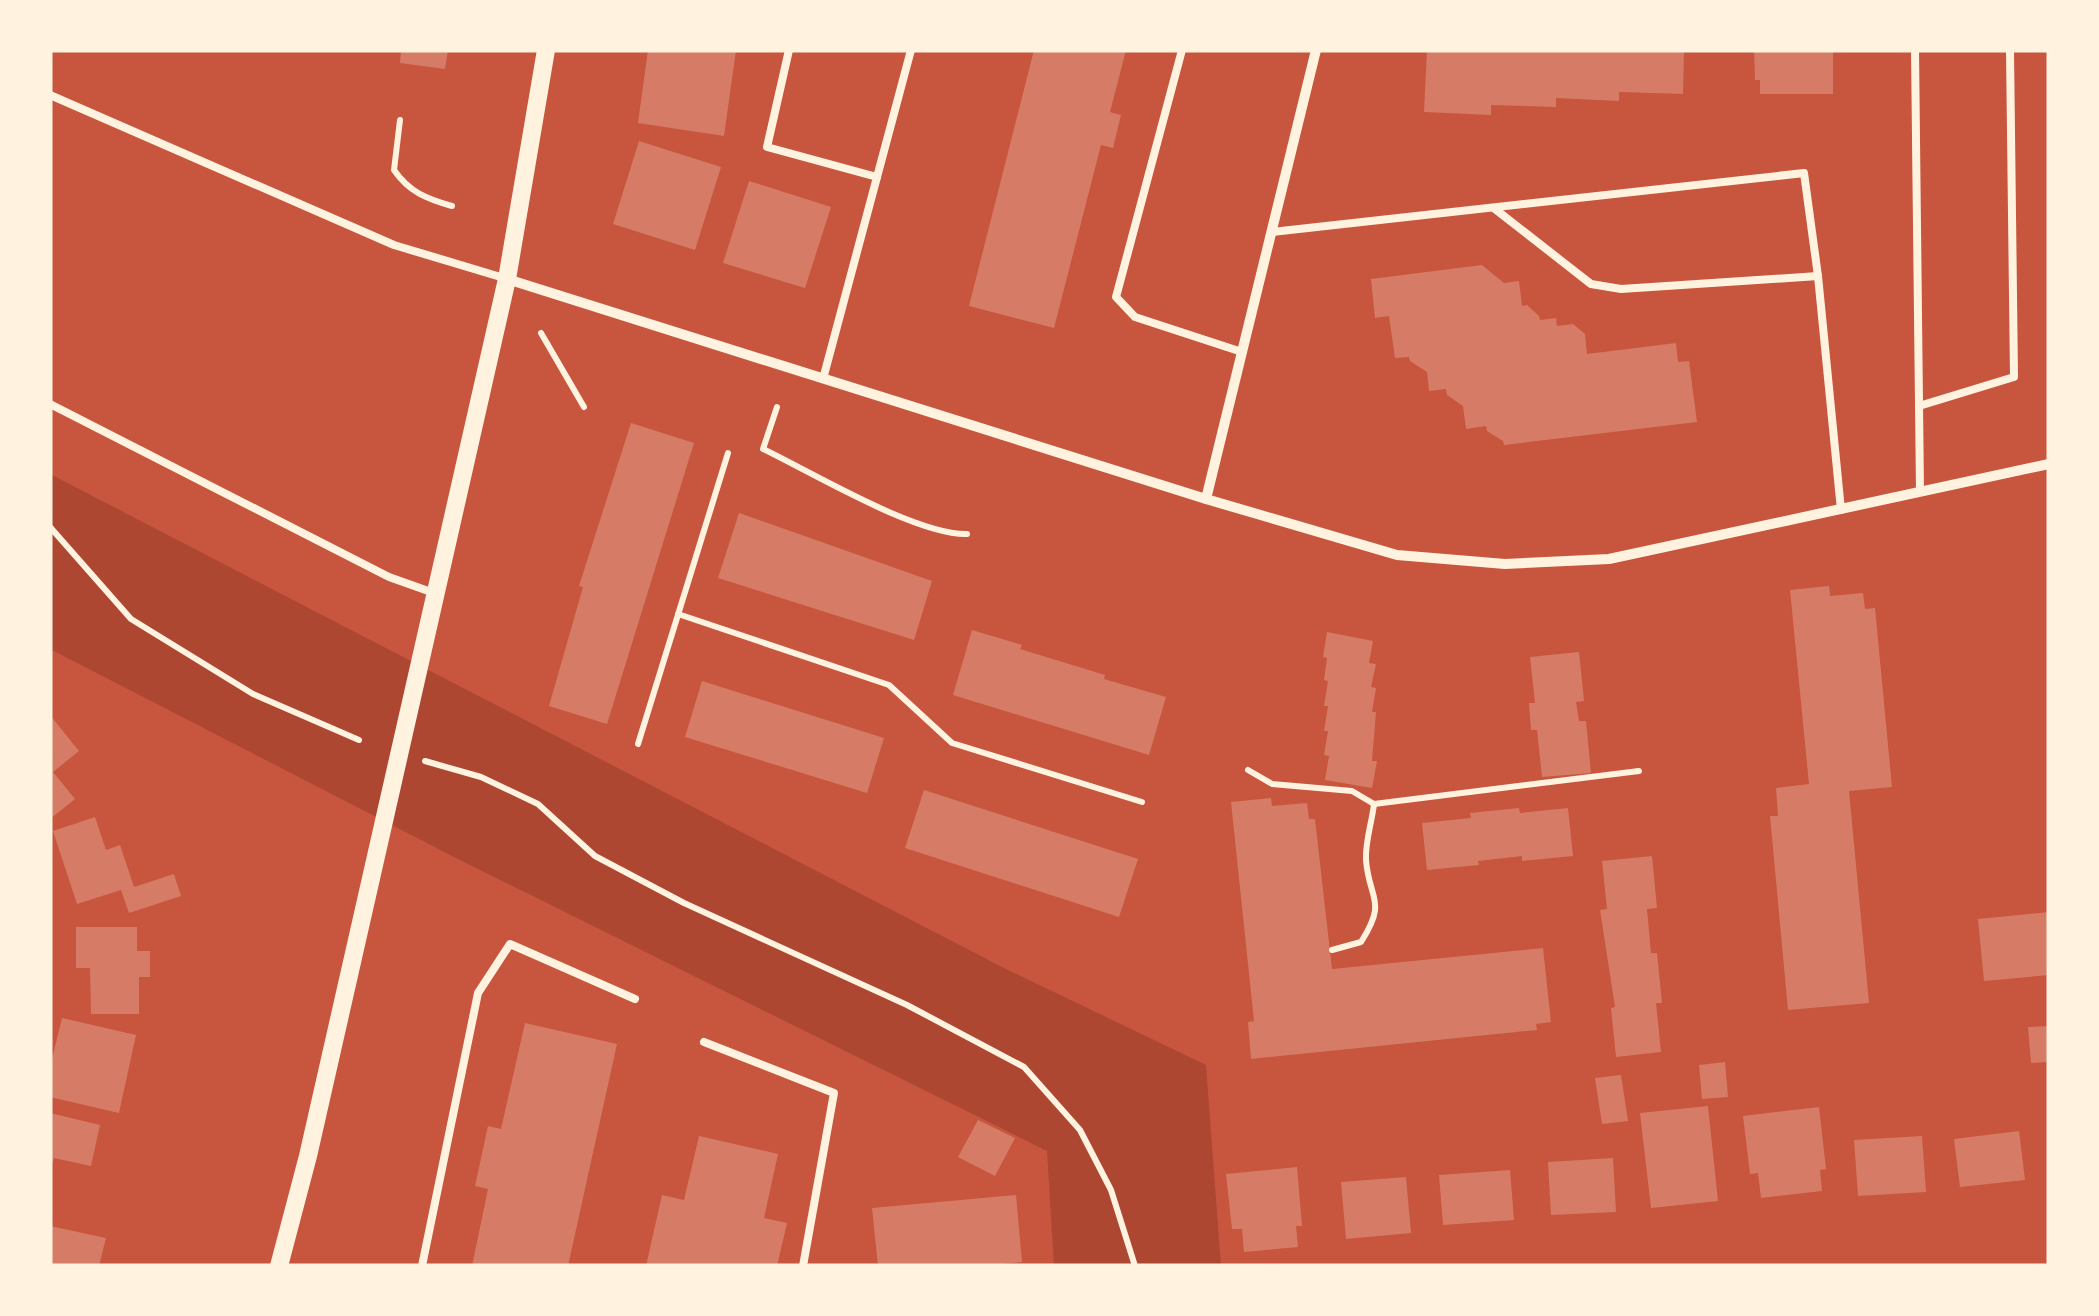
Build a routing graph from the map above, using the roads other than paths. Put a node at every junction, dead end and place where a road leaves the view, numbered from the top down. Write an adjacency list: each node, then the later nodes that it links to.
1 (546, 50): 13 (street)
2 (789, 50): 9 (lane)
3 (911, 50): 9 (lane)
4 (1182, 50): 14 (lane)
5 (1316, 50): 11 (street)
6 (1916, 50): 17 (lane)
7 (2010, 50): 17 (lane)
8 (50, 95): 13 (lane)
9 (877, 177): 15 (lane)
10 (1496, 209): 11 (lane); 12 (lane); 12 (lane)
11 (1272, 232): 14 (street)
12 (1818, 276): 21 (lane)
13 (508, 279): 15 (street); 22 (street)
14 (1242, 352): 20 (street)
15 (823, 379): 20 (street)
16 (50, 404): 22 (lane)
17 (1919, 406): 19 (lane)
18 (2049, 464): 19 (street)
19 (1920, 492): 21 (street)
20 (1206, 499): 21 (street)
21 (1841, 510)
22 (434, 593): 25 (street)
23 (634, 999): 26 (lane)
24 (704, 1042): 27 (lane)
25 (279, 1266)
26 (422, 1266)
27 (803, 1266)

